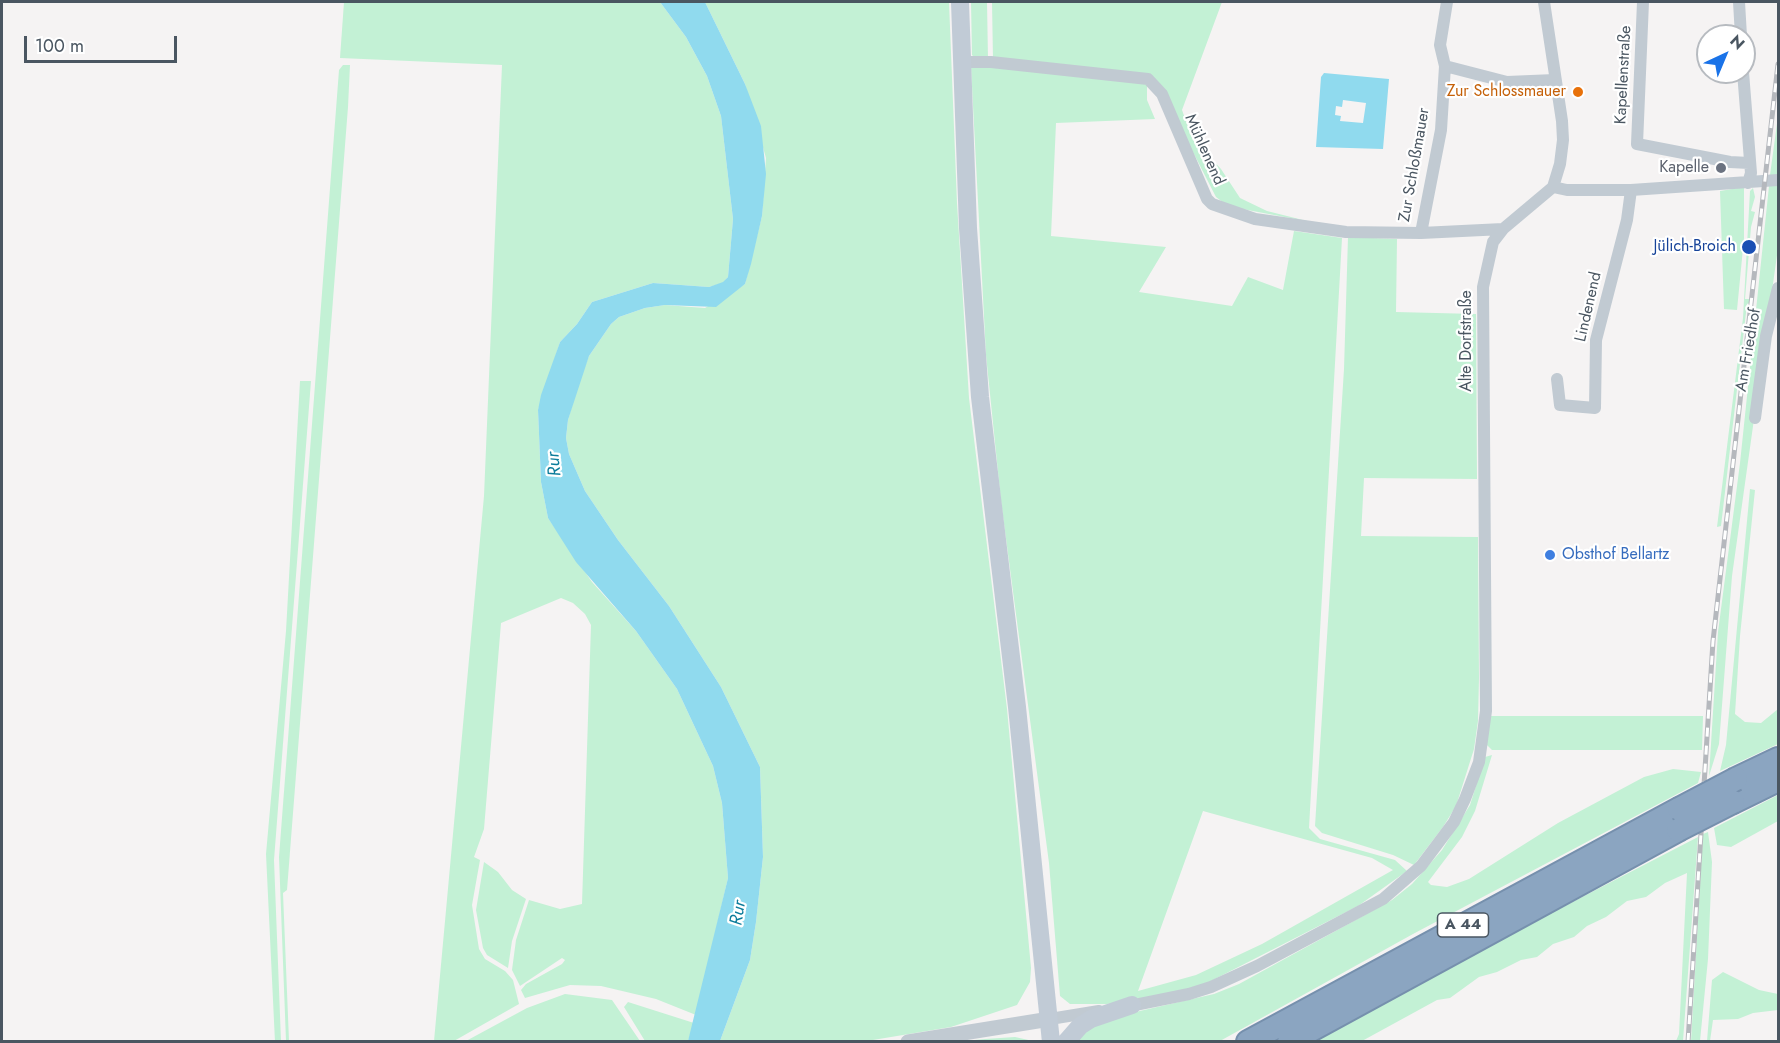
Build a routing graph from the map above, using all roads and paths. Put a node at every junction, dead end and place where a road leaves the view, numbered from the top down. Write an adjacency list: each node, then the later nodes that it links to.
1 (960, 2): 7 (main road)
2 (1447, 2): 8 (street, Zur Schloßmauer)
3 (1544, 2): 9 (street)
4 (1643, 2): 11 (street, Kapellenstraße)
5 (1739, 2): 6 (street)
6 (1740, 24)
7 (962, 62): 17 (street, Mühlenend); 25 (main road)
8 (1445, 66): 9 (street); 17 (street, Zur Schloßmauer)
9 (1555, 80): 14 (street)
10 (1744, 84): 11 (street)
11 (1749, 163): 13 (street)
12 (1779, 180): 13 (street)
13 (1748, 183): 15 (street)
14 (1553, 187): 15 (street); 16 (street, Alte Dorfstraße)
15 (1631, 190): 19 (street, Lindenend)
16 (1503, 229): 17 (street, Mühlenend); 24 (street, Alte Dorfstraße)
17 (1421, 233)
18 (1779, 288): 20 (street, Am Friedhof)
19 (1557, 379)
20 (1755, 418)
21 (1779, 759): 23 (highway, A 44, bridge)
22 (1779, 780): 23 (highway, A 44, bridge)
23 (1679, 819): 29 (highway, A 44); 30 (highway, A 44)
24 (1132, 1005): 25 (street, Alte Dorfstraße); 28 (main road)
25 (1050, 1019): 26 (street); 27 (main road)
26 (908, 1041)
27 (1051, 1041)
28 (1066, 1041)
29 (1248, 1041)
30 (1289, 1041)

